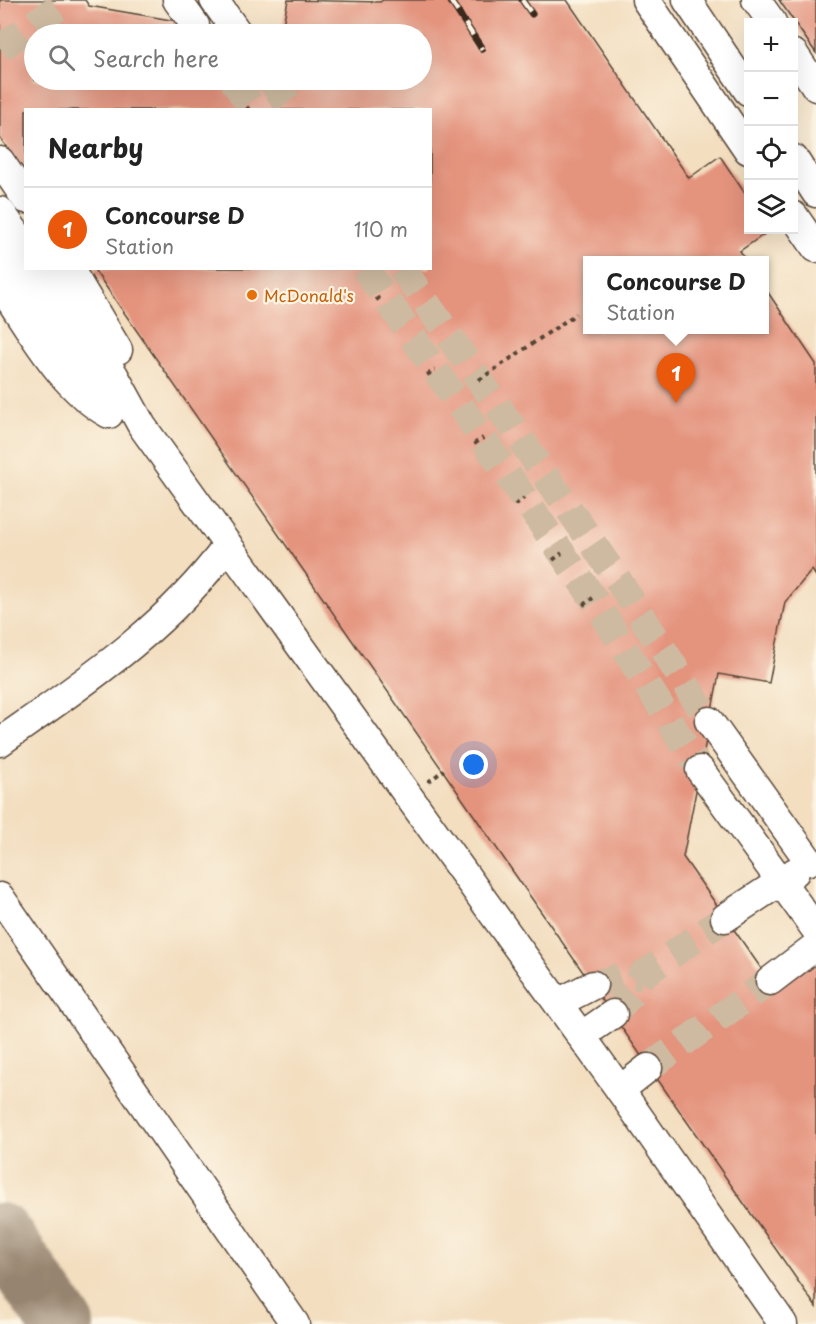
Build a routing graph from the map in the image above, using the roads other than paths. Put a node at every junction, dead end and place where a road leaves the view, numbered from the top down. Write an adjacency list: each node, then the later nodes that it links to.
1 (177, 0): 7 (lane)
2 (214, 0): 8 (lane)
3 (646, 0): 12 (lane)
4 (687, 0): 10 (lane)
5 (756, 0): 6 (lane)
6 (769, 18)
7 (194, 24)
8 (231, 24)
9 (798, 60): 11 (lane)
10 (744, 85)
11 (816, 87)
12 (744, 144)
13 (0, 161): 16 (lane)
14 (798, 165): 15 (lane)
15 (816, 193)
16 (24, 197)
17 (0, 211): 19 (lane)
18 (798, 222): 21 (lane)
19 (24, 245)
20 (0, 247): 25 (lane)
21 (816, 248)
22 (41, 270): 25 (lane)
23 (70, 270): 25 (lane)
24 (0, 285): 25 (lane)
25 (142, 426): 26 (lane)
26 (228, 545): 28 (lane); 38 (lane)
27 (709, 721): 30 (lane)
28 (0, 742)
29 (700, 770): 31 (lane)
30 (813, 859): 31 (lane)
31 (781, 882): 33 (lane); 34 (lane)
32 (0, 897): 43 (lane)
33 (725, 918)
34 (816, 930)
35 (816, 946): 36 (lane)
36 (770, 981)
37 (593, 985): 38 (lane)
38 (558, 1003): 40 (lane)
39 (613, 1014): 40 (lane)
40 (581, 1036): 42 (lane)
41 (648, 1068): 42 (lane)
42 (620, 1090): 44 (lane)
43 (295, 1324)
44 (783, 1324)

